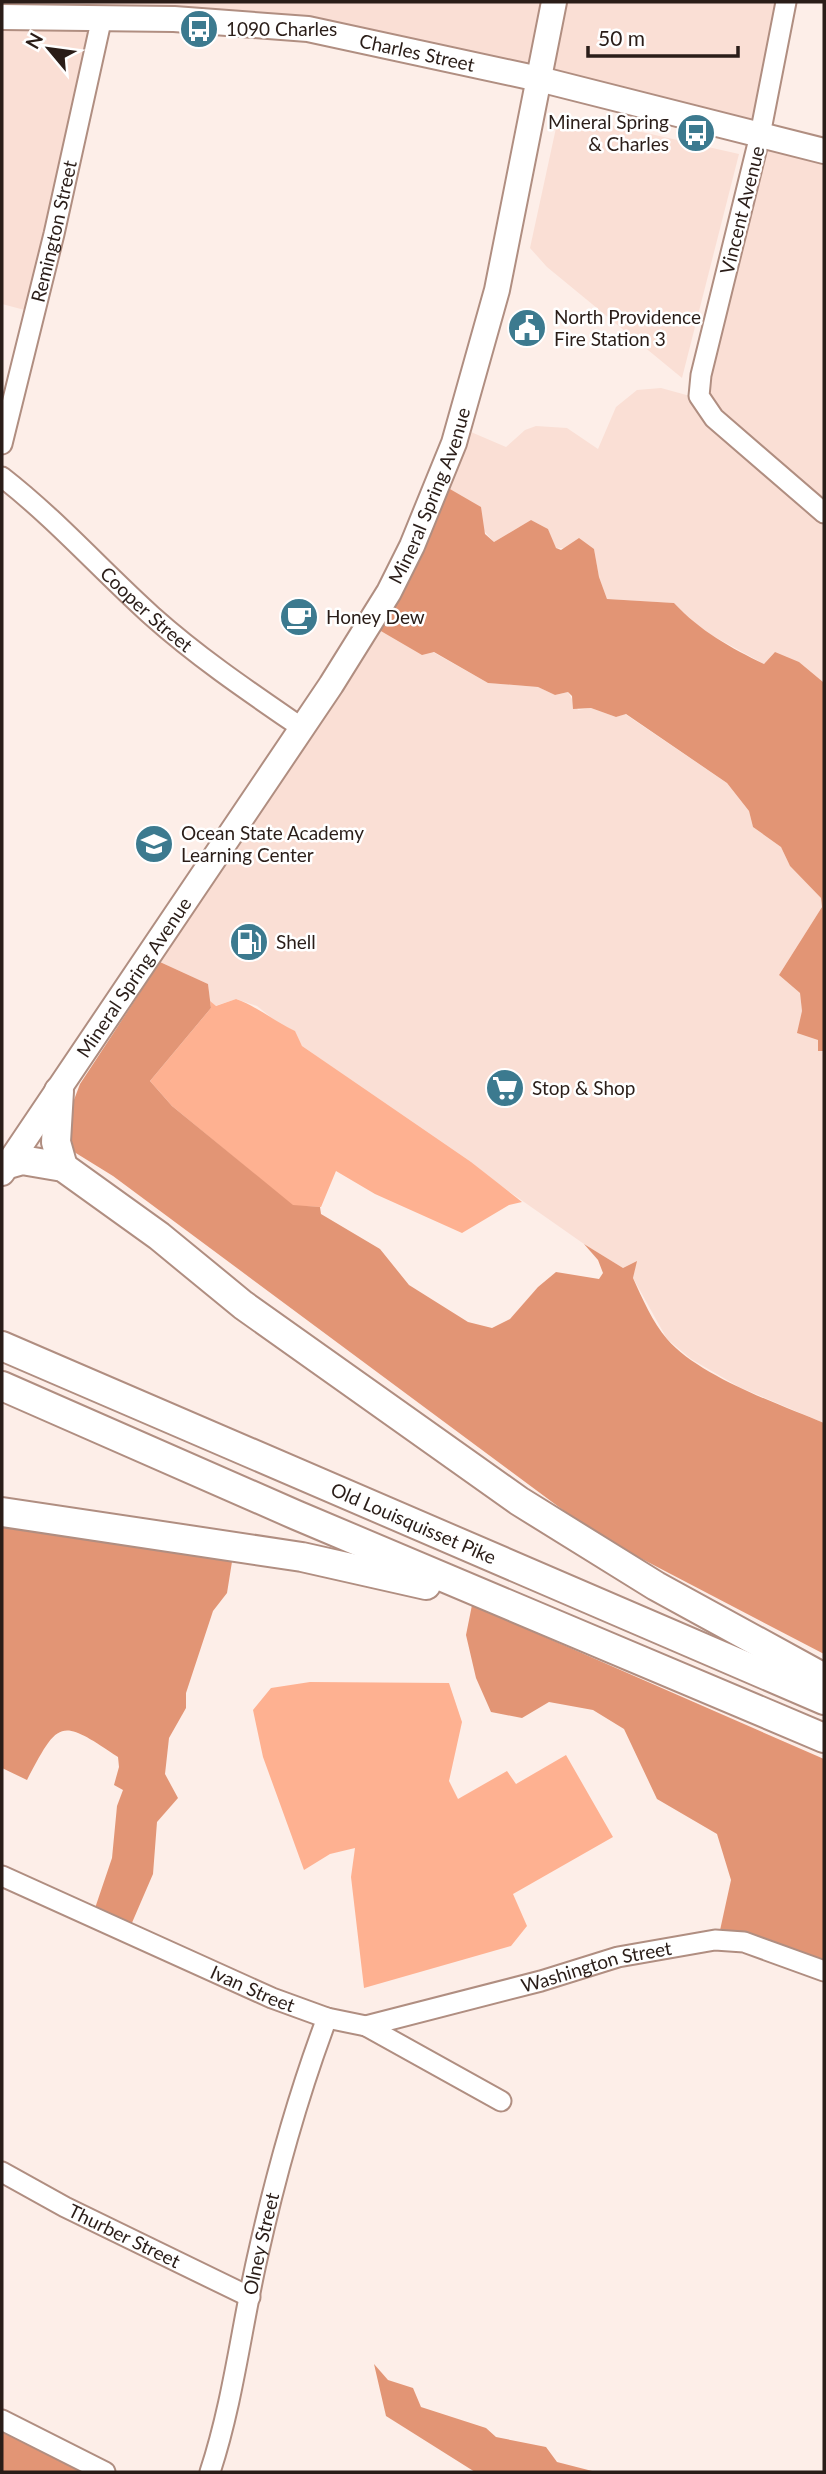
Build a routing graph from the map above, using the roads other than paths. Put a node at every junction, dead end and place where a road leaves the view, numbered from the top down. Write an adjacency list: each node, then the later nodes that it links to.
1 (554, 2): 5 (main road, Mineral Spring Avenue)
2 (786, 2): 6 (street, Vincent Avenue)
3 (2, 17): 4 (main road, Charles Street)
4 (102, 17): 5 (main road, Charles Street); 8 (street, Remington Street)
5 (539, 79): 6 (main road, Charles Street); 11 (main road, Mineral Spring Avenue)
6 (760, 135): 7 (main road, Charles Street); 10 (street, Vincent Avenue)
7 (824, 151)
8 (2, 444)
9 (2, 477): 11 (street, Cooper Street)
10 (824, 513)
11 (302, 728): 12 (main road, Mineral Spring Avenue)
12 (59, 1091): 13 (highway); 14 (main road, Mineral Spring Avenue)
13 (63, 1167): 14 (highway); 19 (highway)
14 (5, 1169)
15 (2, 1346): 20 (highway, Old Louisquisset Pike)
16 (2, 1386): 18 (highway, Old Louisquisset Pike)
17 (2, 1511): 18 (highway)
18 (542, 1617): 21 (highway, Old Louisquisset Pike)
19 (824, 1678)
20 (824, 1700)
21 (824, 1738)
22 (2, 1876): 24 (street, Ivan Street)
23 (824, 1971): 25 (street, Washington Street)
24 (327, 2018): 25 (street, Ivan Street); 28 (street, Olney Street)
25 (366, 2026): 26 (street, Ivan Street)
26 (501, 2101)
27 (2, 2172): 28 (street, Thurber Street)
28 (250, 2297): 31 (street, Olney Street)
29 (2, 2420): 30 (street)
30 (105, 2472)
31 (210, 2472)

